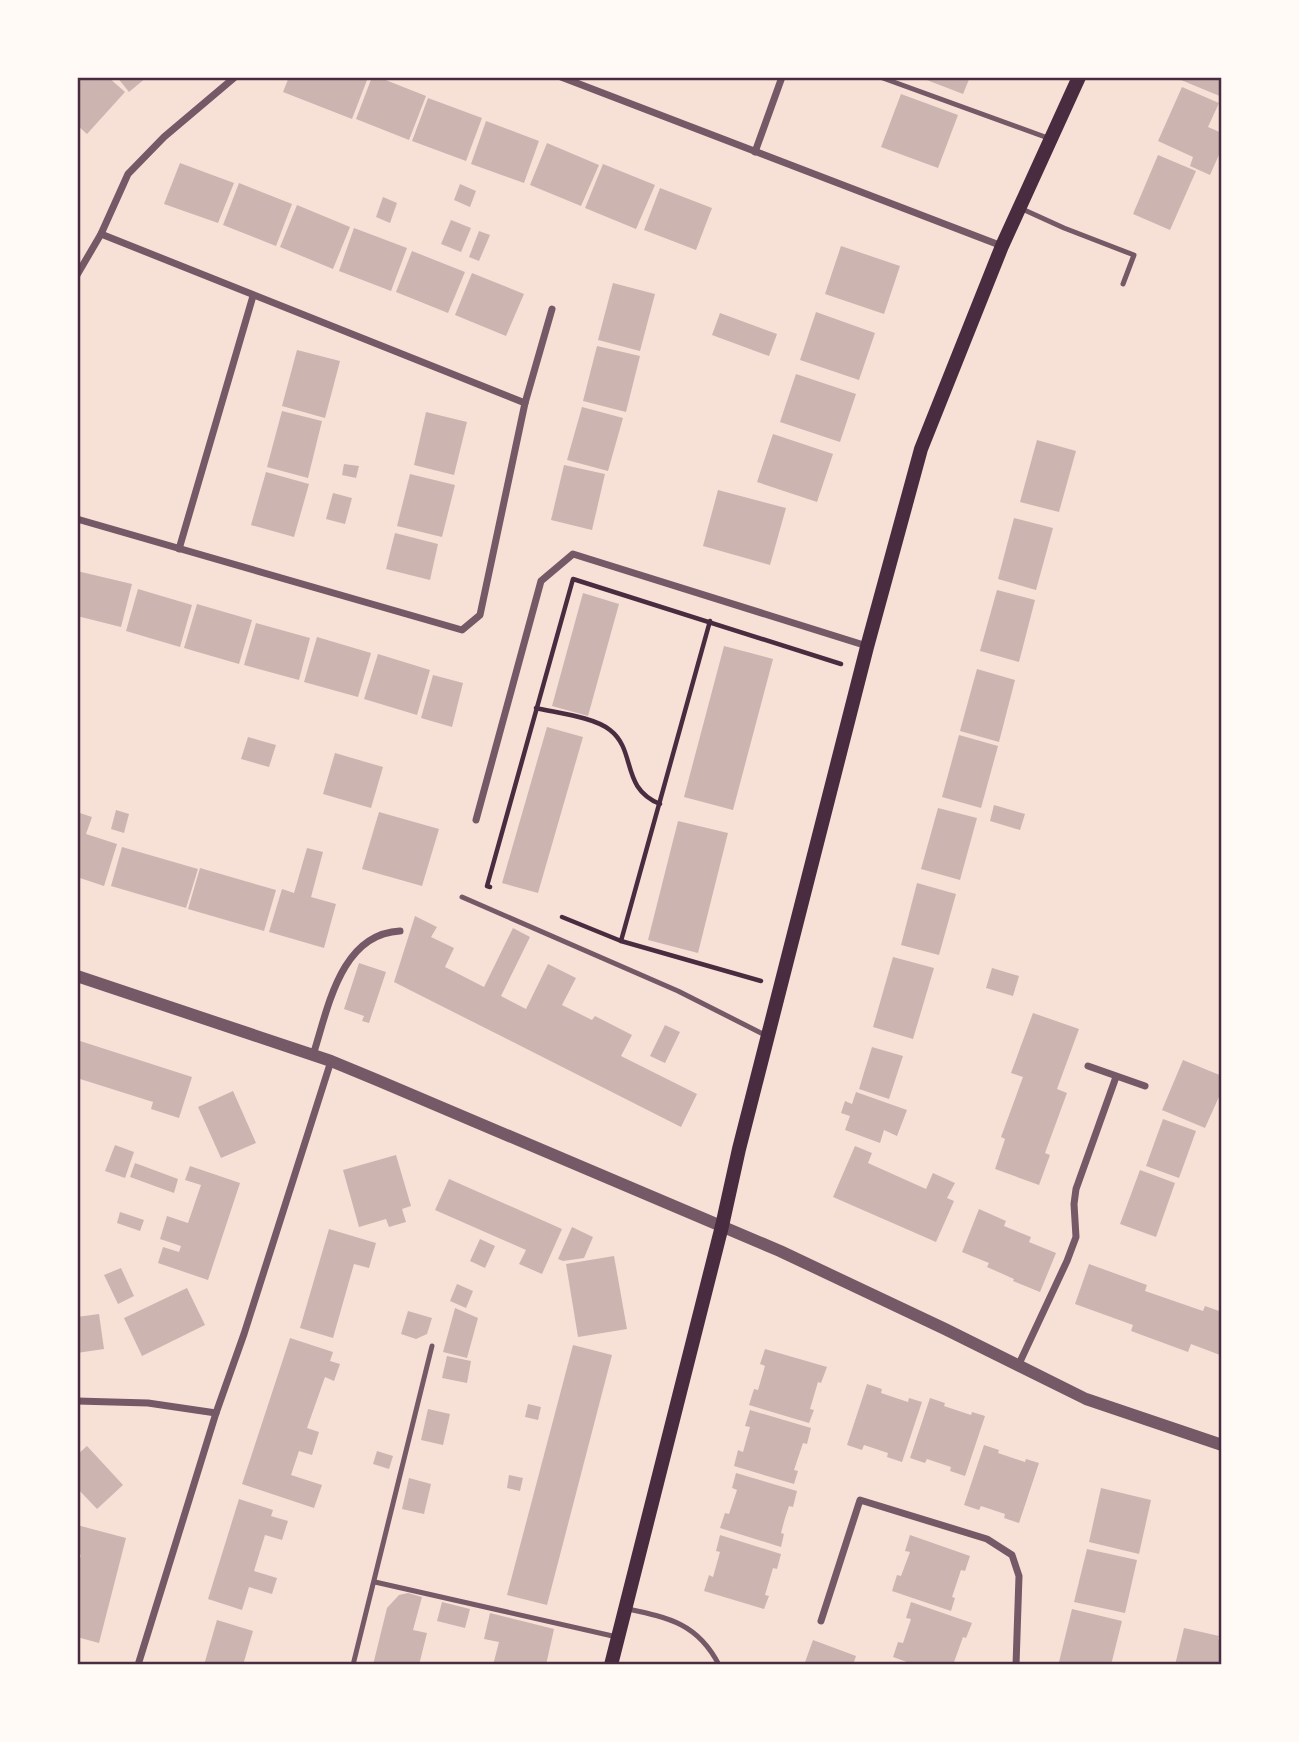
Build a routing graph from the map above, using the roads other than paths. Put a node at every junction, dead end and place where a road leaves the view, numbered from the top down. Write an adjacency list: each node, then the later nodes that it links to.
1 (235, 77): 9 (street)
2 (561, 77): 7 (street)
3 (782, 77): 7 (street)
4 (880, 77): 6 (lane)
5 (1079, 77): 6 (main road)
6 (1051, 139): 8 (main road)
7 (755, 152): 10 (street)
8 (1020, 208): 10 (main road); 12 (lane)
9 (101, 234): 11 (street); 13 (street)
10 (1002, 246): 18 (main road)
11 (77, 275)
12 (1123, 284)
13 (253, 296): 15 (street); 17 (street)
14 (552, 309): 15 (street)
15 (525, 404): 17 (street)
16 (77, 519): 17 (street)
17 (179, 549)
18 (867, 647): 19 (street); 23 (main road)
19 (476, 820)
20 (462, 897): 23 (lane)
21 (400, 931): 24 (street)
22 (77, 976): 24 (street)
23 (768, 1037): 29 (main road)
24 (313, 1055): 25 (street)
25 (331, 1061): 29 (street); 33 (street)
26 (1088, 1066): 27 (street)
27 (1116, 1077): 28 (street); 31 (street)
28 (1145, 1086)
29 (723, 1226): 31 (street); 36 (main road)
30 (432, 1346): 35 (lane)
31 (1018, 1366): 34 (street)
32 (77, 1401): 33 (street)
33 (216, 1413): 39 (street)
34 (1222, 1445)
35 (375, 1582): 38 (lane); 40 (lane)
36 (625, 1608): 38 (main road); 42 (lane)
37 (821, 1621): 43 (street)
38 (617, 1637): 41 (main road)
39 (138, 1665)
40 (353, 1665)
41 (611, 1665)
42 (719, 1665)
43 (1016, 1665)

